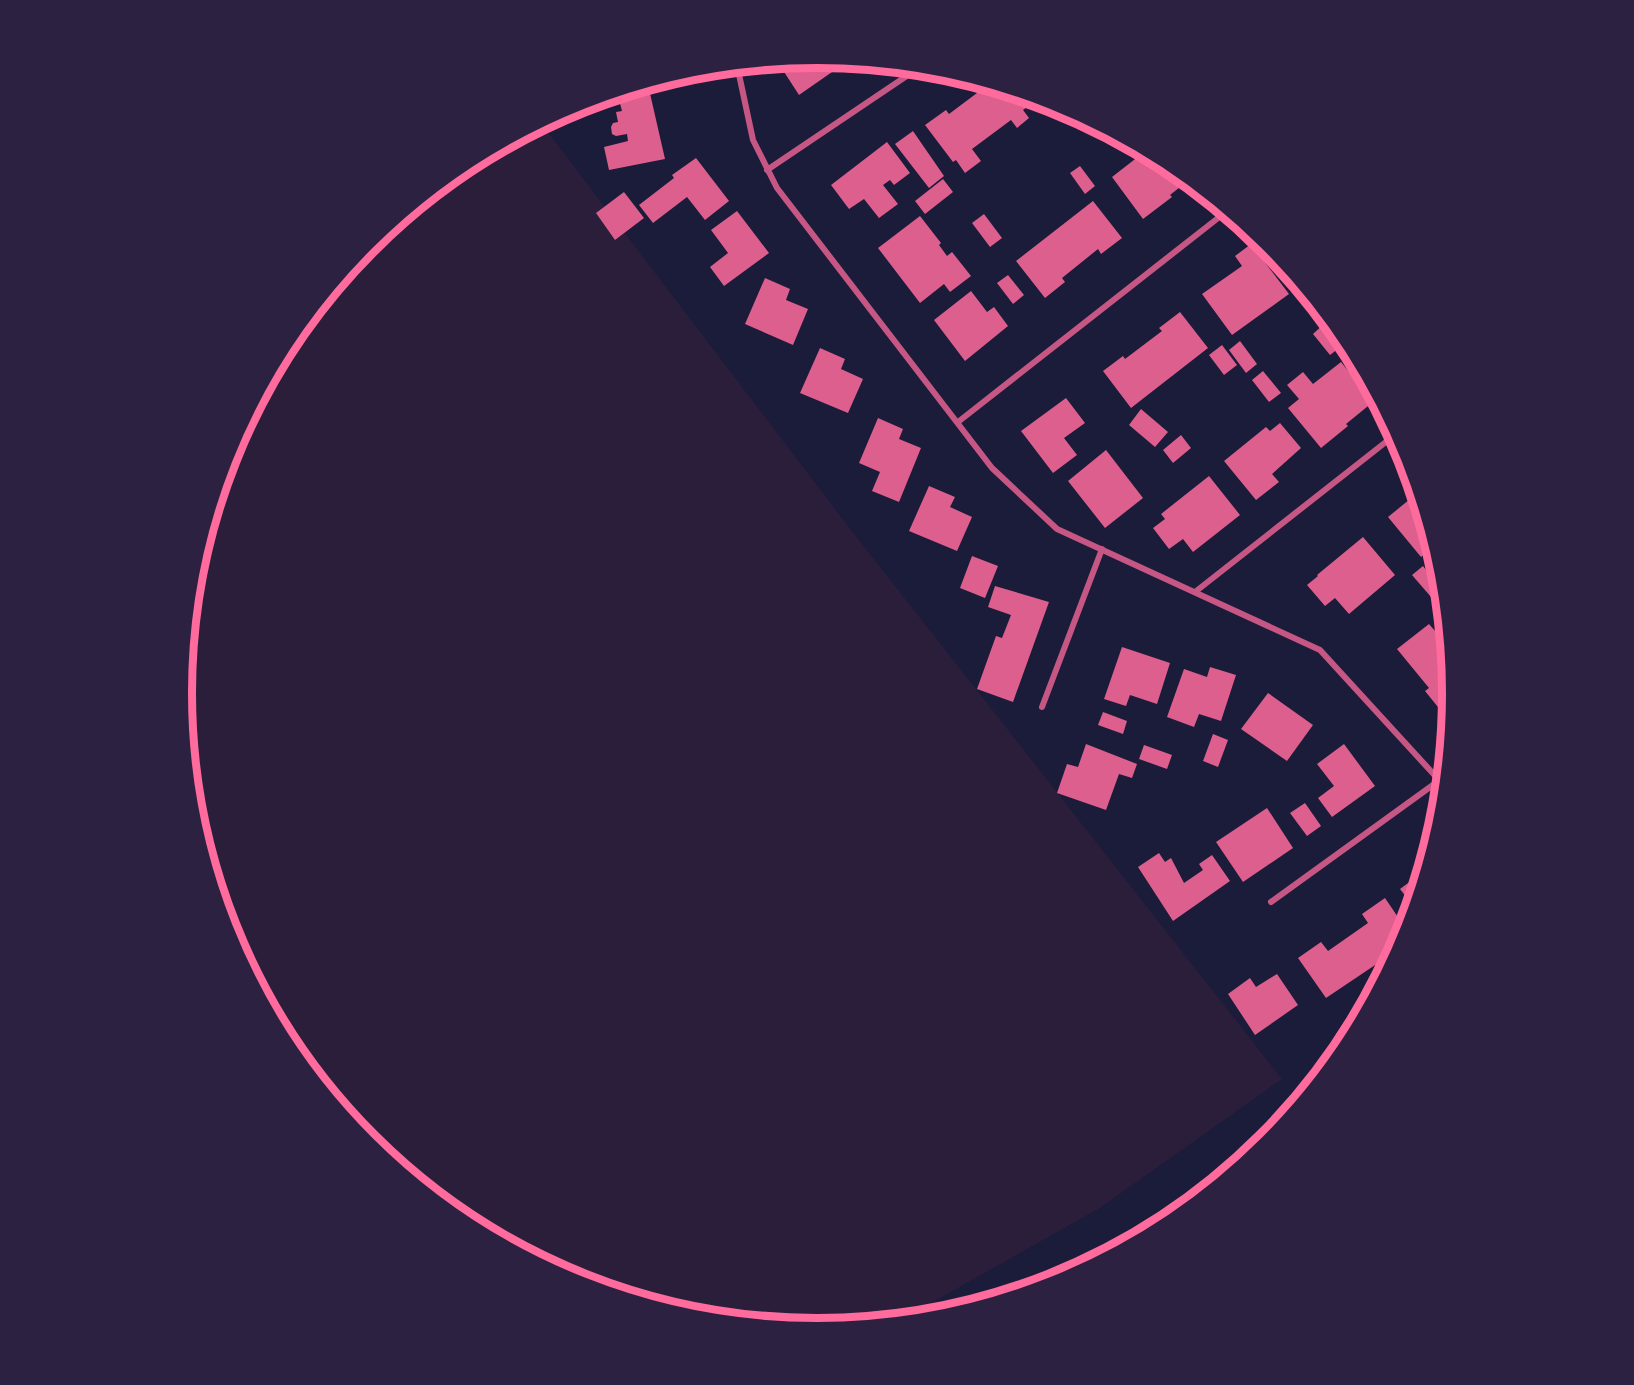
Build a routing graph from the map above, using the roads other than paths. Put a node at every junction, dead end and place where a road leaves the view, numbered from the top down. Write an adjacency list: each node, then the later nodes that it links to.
1 (739, 73): 3 (street)
2 (909, 75): 3 (street)
3 (767, 170): 5 (street)
4 (1221, 216): 5 (street)
5 (958, 422): 7 (street)
6 (1388, 440): 8 (street)
7 (1102, 549): 8 (street); 9 (street)
8 (1195, 592): 10 (street)
9 (1042, 708)
10 (1437, 773)
11 (1435, 783): 12 (street)
12 (1271, 902)

